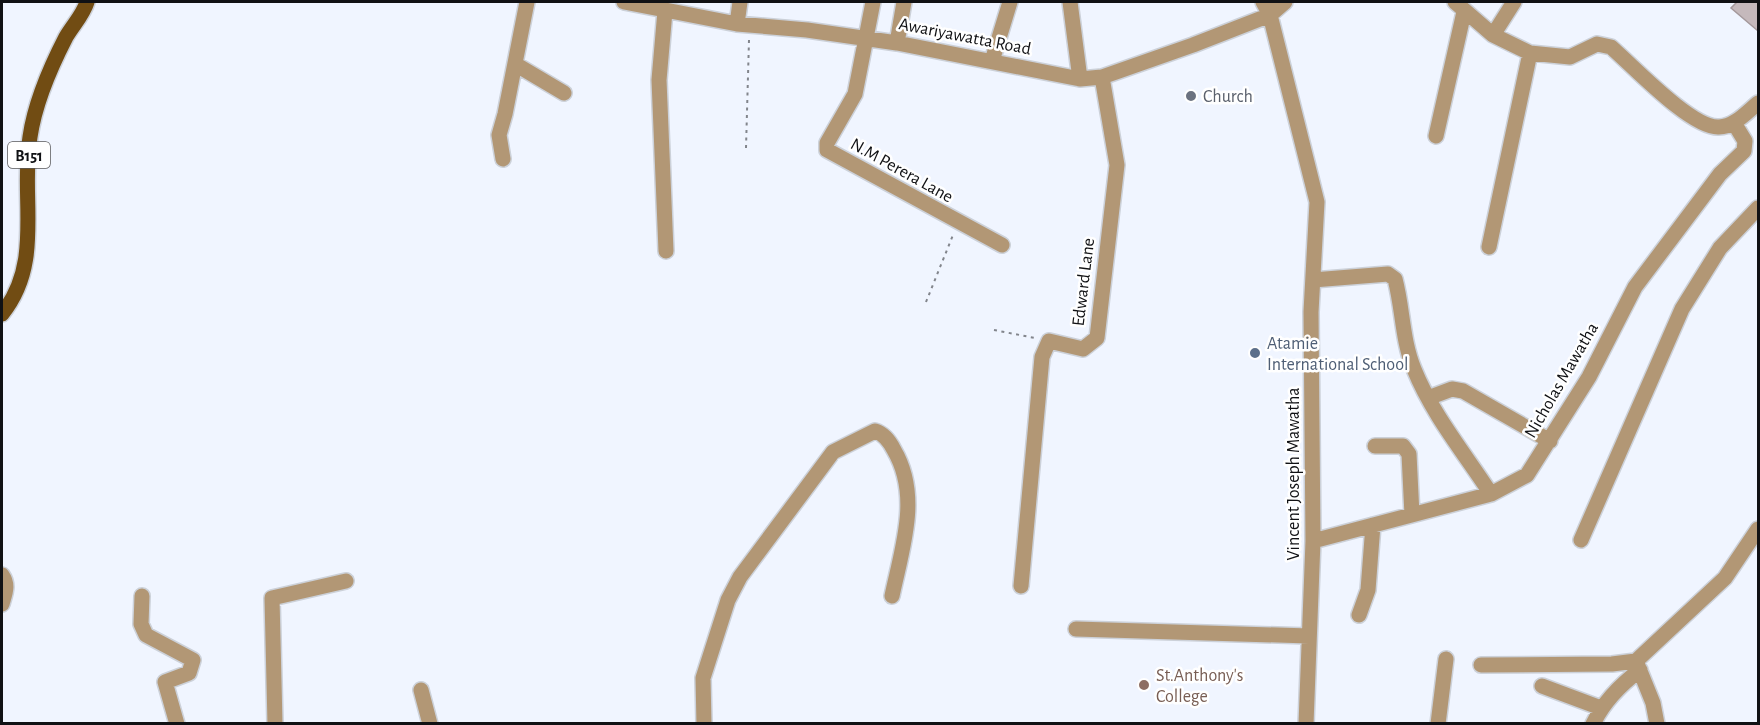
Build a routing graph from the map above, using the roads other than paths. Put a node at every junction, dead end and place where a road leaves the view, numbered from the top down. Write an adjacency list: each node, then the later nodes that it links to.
1 (87, 2): 33 (main road, B151)
2 (527, 2): 20 (street)
3 (624, 2): 13 (street, Awariyawatta Road)
4 (740, 2): 14 (street)
5 (873, 2): 16 (street)
6 (904, 2): 17 (street)
7 (1010, 2): 19 (street)
8 (1070, 2): 22 (street)
9 (1285, 2): 12 (street, Awariyawatta Road)
10 (1514, 2): 15 (street)
11 (1459, 7): 15 (street); 26 (street)
12 (1267, 8): 21 (street, Awariyawatta Road); 32 (street, Vincent Joseph Mawatha)
13 (674, 9): 14 (street, Awariyawatta Road); 31 (street)
14 (743, 24): 16 (street, Awariyawatta Road)
15 (1493, 35): 18 (street)
16 (868, 38): 17 (street, Awariyawatta Road); 29 (street, N.M Perera Lane)
17 (897, 43): 19 (street, Awariyawatta Road)
18 (1530, 53): 25 (street); 30 (street)
19 (992, 61): 22 (street, Awariyawatta Road)
20 (515, 64): 23 (street); 27 (street)
21 (1102, 76): 22 (street, Awariyawatta Road); 45 (street, Edward Lane)
22 (1080, 79)
23 (564, 93)
24 (1758, 103): 25 (street)
25 (1734, 123): 35 (street, Nicholas Mawatha)
26 (1436, 136)
27 (503, 159)
28 (1758, 208): 41 (street)
29 (1002, 245)
30 (1489, 247)
31 (666, 251)
32 (1313, 280): 34 (street); 42 (street, Vincent Joseph Mawatha)
33 (2, 314)
34 (1428, 398): 35 (street); 37 (street)
35 (1550, 441): 37 (street, Nicholas Mawatha)
36 (1375, 446): 38 (street)
37 (1491, 494): 38 (street, Nicholas Mawatha)
38 (1412, 515): 39 (street, Nicholas Mawatha)
39 (1372, 525): 42 (street, Nicholas Mawatha); 49 (street)
40 (1758, 529): 54 (street)
41 (1581, 540)
42 (1313, 541): 51 (street, Vincent Joseph Mawatha)
43 (2, 575): 48 (street)
44 (346, 581): 59 (street)
45 (1021, 586)
46 (142, 596): 58 (street)
47 (892, 596): 61 (street)
48 (2, 604)
49 (1359, 615)
50 (1076, 629): 51 (street)
51 (1310, 636): 62 (street, Vincent Joseph Mawatha)
52 (1446, 659): 63 (street)
53 (1481, 665): 54 (street)
54 (1638, 665): 57 (street); 65 (street)
55 (1542, 686): 57 (street)
56 (421, 690): 60 (street)
57 (1601, 708): 64 (street)
58 (177, 723)
59 (275, 723)
60 (430, 723)
61 (704, 723)
62 (1306, 723)
63 (1438, 723)
64 (1593, 723)
65 (1657, 723)

